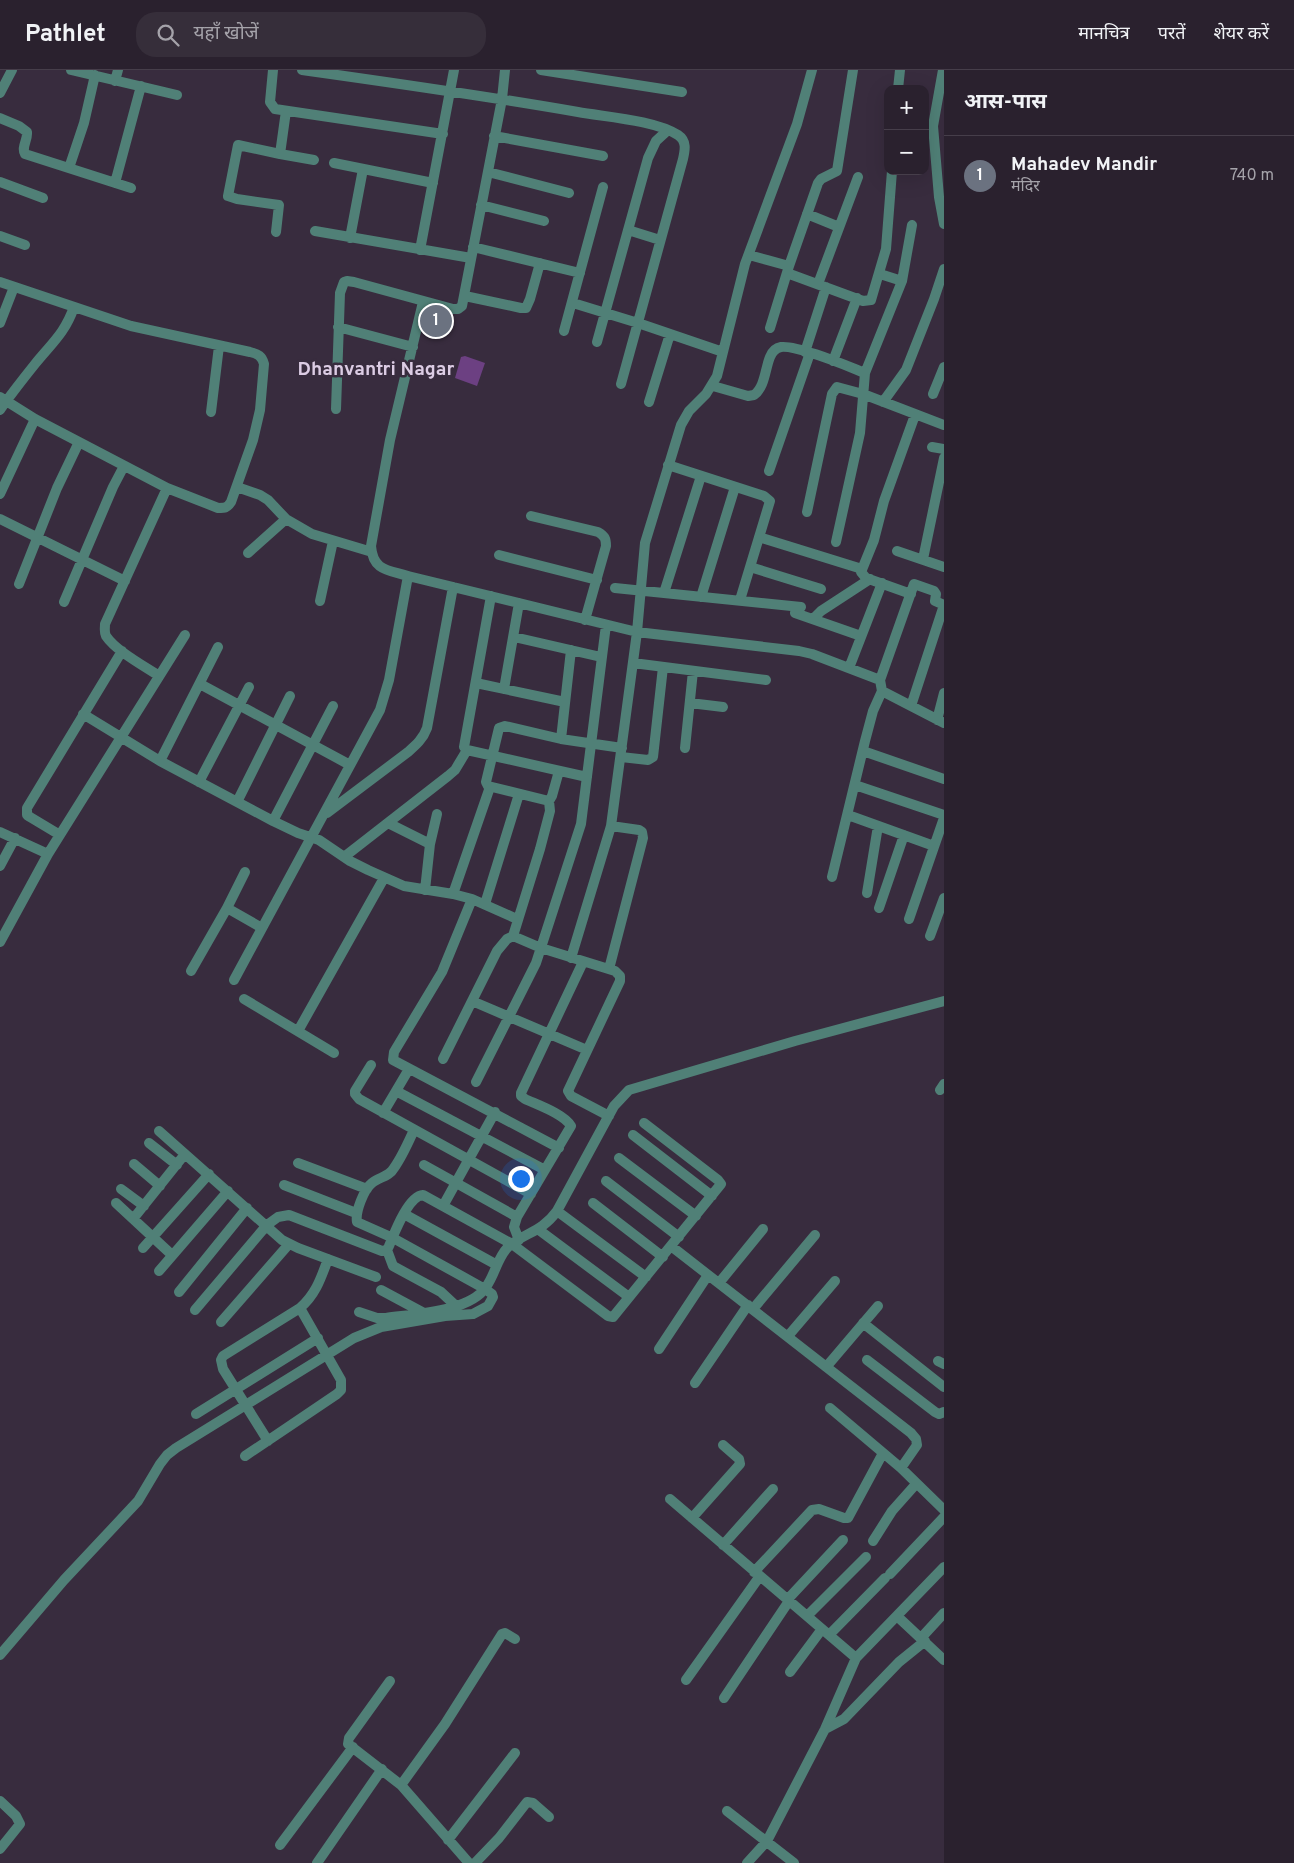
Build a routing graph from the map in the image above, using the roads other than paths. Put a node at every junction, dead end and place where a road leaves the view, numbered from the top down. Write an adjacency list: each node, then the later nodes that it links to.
1 (12, 70): 18 (street)
2 (72, 70): 12 (street)
3 (273, 70): 21 (street)
4 (302, 70): 16 (street)
5 (454, 70): 16 (street)
6 (506, 70): 20 (street)
7 (540, 70): 17 (street)
8 (812, 70): 57 (street)
9 (853, 70): 43 (street)
10 (900, 70): 14 (street)
11 (943, 70): 45 (street)
12 (95, 75): 13 (street); 30 (street)
13 (116, 75): 15 (street)
14 (898, 85)
15 (141, 86): 19 (street); 36 (street)
16 (451, 90): 20 (street); 24 (street)
17 (682, 92)
18 (0, 93)
19 (178, 95)
20 (502, 99): 23 (street); 25 (street)
21 (286, 111): 24 (street); 26 (street)
22 (0, 118): 30 (street)
23 (662, 128): 48 (street); 53 (street)
24 (443, 134): 37 (street)
25 (494, 136): 27 (street); 32 (street)
26 (280, 154): 28 (street); 49 (street)
27 (603, 156)
28 (314, 160)
29 (334, 163): 31 (street)
30 (69, 168): 36 (street)
31 (363, 169): 37 (street); 52 (street)
32 (488, 172): 40 (street); 42 (street)
33 (892, 175): 63 (street)
34 (858, 178): 47 (street)
35 (0, 182): 41 (street)
36 (115, 183): 39 (street)
37 (433, 183): 56 (street)
38 (603, 187): 62 (street)
39 (131, 188)
40 (570, 193)
41 (43, 198)
42 (481, 205): 44 (street); 55 (street)
43 (807, 214): 47 (street); 60 (street)
44 (544, 221)
45 (944, 224)
46 (912, 225): 64 (street)
47 (839, 226): 66 (street)
48 (628, 230): 53 (street); 73 (street)
49 (276, 232)
50 (315, 232): 52 (street)
51 (0, 236): 54 (street)
52 (350, 238): 56 (street)
53 (660, 240): 75 (street)
54 (25, 245)
55 (473, 247): 58 (street); 59 (street)
56 (420, 250): 58 (street)
57 (748, 255): 60 (street); 83 (street)
58 (471, 258): 68 (street)
59 (540, 263): 62 (street); 68 (street)
60 (788, 269): 66 (street); 77 (street)
61 (944, 269): 94 (street)
62 (580, 273): 71 (street)
63 (880, 274): 64 (street); 69 (street)
64 (902, 281): 87 (street)
65 (0, 282): 67 (street)
66 (822, 285): 69 (street); 84 (street)
67 (14, 287): 72 (street); 74 (street)
68 (465, 296): 70 (street)
69 (857, 298): 85 (street)
70 (423, 302): 76 (street); 82 (street)
71 (572, 303): 73 (street); 78 (street)
72 (74, 307): 81 (street); 92 (street)
73 (605, 314): 75 (street); 80 (street)
74 (0, 323)
75 (638, 323): 79 (street); 88 (street)
76 (338, 327): 82 (street); 95 (street)
77 (770, 328)
78 (564, 331)
79 (670, 334): 83 (street); 93 (street)
80 (596, 342)
81 (219, 346): 97 (street); 111 (street)
82 (413, 347): 122 (street)
83 (723, 352): 89 (street)
84 (807, 352): 85 (street); 89 (street); 107 (street)
85 (833, 362): 87 (street)
86 (944, 367): 91 (street)
87 (865, 373): 90 (street)
88 (621, 384)
89 (713, 386): 105 (street)
90 (863, 394): 94 (street); 113 (street); 120 (street)
91 (933, 394)
92 (3, 399): 96 (street); 99 (street)
93 (649, 402)
94 (884, 402): 98 (street)
95 (336, 409)
96 (0, 410)
97 (211, 412)
98 (915, 415): 100 (street); 129 (street)
99 (35, 419): 101 (street); 112 (street)
100 (944, 425)
101 (79, 442): 106 (street); 118 (street)
102 (932, 446): 103 (street)
103 (944, 449)
104 (944, 458): 126 (street)
105 (668, 465): 108 (street); 139 (street)
106 (124, 466): 110 (street); 125 (street)
107 (769, 471)
108 (701, 476): 109 (street); 140 (street)
109 (735, 487): 117 (street); 143 (street)
110 (167, 488): 111 (street); 133 (street)
111 (236, 488): 116 (street)
112 (0, 494)
113 (807, 512)
114 (531, 516): 132 (street)
115 (0, 519): 118 (street)
116 (286, 519): 119 (street); 123 (street)
117 (759, 536): 128 (street); 129 (street)
118 (38, 538): 125 (street); 135 (street)
119 (333, 542): 122 (street); 145 (street)
120 (836, 542)
121 (897, 551): 126 (street)
122 (372, 552): 130 (street)
123 (248, 553)
124 (499, 555): 132 (street)
125 (82, 560): 133 (street); 146 (street)
126 (923, 560): 127 (street)
127 (944, 567)
128 (750, 568): 138 (street); 144 (street)
129 (862, 569): 131 (street)
130 (408, 576): 136 (street); 192 (street)
131 (870, 579): 134 (street); 150 (street)
132 (596, 580): 149 (street)
133 (126, 581): 156 (street)
134 (882, 583): 141 (street); 154 (street)
135 (19, 584)
136 (453, 587): 142 (street); 204 (street)
137 (615, 588): 139 (street)
138 (822, 589)
139 (642, 591): 140 (street); 152 (street)
140 (664, 593): 143 (street)
141 (911, 594): 148 (street); 168 (street)
142 (491, 596): 147 (street); 166 (street)
143 (701, 597): 144 (street)
144 (740, 600): 150 (street)
145 (320, 601)
146 (64, 602)
147 (519, 603): 149 (street); 155 (street)
148 (944, 605): 177 (street)
149 (586, 620): 151 (street)
150 (813, 620): 154 (street)
151 (606, 625): 152 (street); 159 (street)
152 (637, 632): 160 (street); 162 (street)
153 (185, 635): 164 (street)
154 (862, 636): 162 (street)
155 (514, 637): 158 (street); 170 (street)
156 (117, 647): 164 (street); 179 (street)
157 (218, 648): 167 (street)
158 (571, 650): 159 (street); 173 (street)
159 (602, 657): 184 (street)
160 (633, 663): 161 (street); 189 (street)
161 (663, 667): 163 (street); 189 (street)
162 (849, 668): 168 (street)
163 (694, 671): 165 (street); 174 (street)
164 (159, 676): 182 (street)
165 (766, 680)
166 (476, 683): 170 (street); 187 (street)
167 (200, 684): 175 (street); 191 (street)
168 (881, 686): 177 (street); 188 (street)
169 (249, 687): 175 (street)
170 (504, 689): 173 (street)
171 (944, 693): 180 (street)
172 (290, 696): 181 (street)
173 (565, 702): 183 (street)
174 (690, 703): 178 (street); 186 (street)
175 (239, 705): 181 (street); 196 (street)
176 (333, 706): 185 (street)
177 (911, 706): 180 (street)
178 (723, 707)
179 (83, 714): 182 (street); 211 (street)
180 (940, 721)
181 (276, 724): 185 (street); 201 (street)
182 (121, 736): 191 (street); 211 (street)
183 (561, 739): 184 (street); 190 (street)
184 (591, 744): 189 (street); 194 (street)
185 (313, 745): 192 (street); 206 (street)
186 (685, 748)
187 (467, 750): 190 (street); 207 (street)
188 (863, 751): 195 (street); 197 (street)
189 (621, 752): 208 (street)
190 (492, 755): 193 (street); 198 (street)
191 (160, 761): 196 (street)
192 (350, 765): 204 (street)
193 (558, 771): 194 (street); 200 (street)
194 (587, 777): 237 (street)
195 (944, 779)
196 (199, 782): 201 (street)
197 (855, 785): 203 (street); 205 (street)
198 (490, 787): 199 (street); 225 (street)
199 (519, 794): 200 (street); 228 (street)
200 (549, 801): 231 (street)
201 (238, 802): 206 (street)
202 (438, 814): 215 (street)
203 (848, 815): 209 (street); 221 (street)
204 (323, 816): 213 (street)
205 (944, 817): 216 (street)
206 (273, 821): 213 (street)
207 (388, 824): 215 (street); 218 (street)
208 (611, 826): 238 (street); 240 (street)
209 (878, 826): 212 (street); 224 (street)
210 (0, 832): 214 (street)
211 (60, 834): 217 (street)
212 (904, 835): 216 (street); 230 (street)
213 (312, 837): 218 (street); 233 (street)
214 (14, 838): 217 (street); 219 (street)
215 (430, 844): 223 (street)
216 (934, 846): 232 (street)
217 (48, 854): 236 (street)
218 (341, 854): 222 (street)
219 (0, 866)
220 (245, 872): 229 (street)
221 (832, 877)
222 (384, 878): 223 (street); 247 (street)
223 (425, 890): 225 (street)
224 (867, 893)
225 (453, 894): 227 (street)
226 (944, 898): 235 (street)
227 (472, 899): 228 (street); 253 (street)
228 (485, 904): 231 (street)
229 (228, 908): 233 (street); 241 (street)
230 (879, 908)
231 (517, 919): 234 (street)
232 (909, 919)
233 (262, 928): 242 (street)
234 (513, 936): 237 (street); 244 (street)
235 (930, 936)
236 (0, 942)
237 (542, 948): 238 (street); 246 (street)
238 (571, 958): 239 (street)
239 (584, 962): 240 (street); 248 (street)
240 (609, 970): 249 (street)
241 (192, 971)
242 (234, 980)
243 (244, 999): 247 (street)
244 (472, 1001): 246 (street); 251 (street)
245 (944, 1001): 258 (street)
246 (508, 1017): 248 (street); 254 (street)
247 (298, 1031): 250 (street)
248 (550, 1034): 249 (street); 265 (street)
249 (587, 1050): 258 (street)
250 (334, 1053)
251 (443, 1059)
252 (371, 1065): 257 (street)
253 (409, 1069): 255 (street); 256 (street)
254 (476, 1082)
255 (396, 1091): 257 (street); 263 (street)
256 (495, 1112): 263 (street); 265 (street)
257 (383, 1113): 260 (street)
258 (610, 1116): 289 (street)
259 (644, 1123): 283 (street)
260 (414, 1130): 268 (street); 280 (street)
261 (159, 1131): 266 (street)
262 (633, 1135): 283 (street)
263 (482, 1136): 268 (street); 273 (street)
264 (150, 1143): 271 (street)
265 (559, 1148): 273 (street)
266 (186, 1154): 271 (street); 274 (street)
267 (619, 1158): 293 (street)
268 (469, 1159): 276 (street); 282 (street)
269 (298, 1162): 280 (street)
270 (134, 1164): 278 (street)
271 (177, 1165): 278 (street)
272 (424, 1166): 276 (street)
273 (545, 1170): 282 (street)
274 (209, 1174): 281 (street); 300 (street)
275 (606, 1181): 299 (street)
276 (456, 1183): 287 (street); 292 (street)
277 (284, 1185): 290 (street)
278 (160, 1186): 286 (street)
279 (121, 1189): 286 (street)
280 (367, 1189): 290 (street)
281 (228, 1191): 288 (street); 307 (street)
282 (531, 1194): 292 (street)
283 (712, 1196): 293 (street)
284 (116, 1203): 294 (street)
285 (593, 1203): 308 (street)
286 (144, 1206): 294 (street)
287 (443, 1206): 291 (street); 302 (street)
288 (247, 1208): 295 (street); 319 (street)
289 (557, 1211): 297 (street); 314 (street)
290 (356, 1212): 301 (street)
291 (404, 1214): 301 (street); 310 (street)
292 (517, 1216): 302 (street)
293 (696, 1216): 299 (street)
294 (133, 1219): 300 (street)
295 (267, 1226): 303 (street); 306 (street); 325 (street)
296 (763, 1229): 316 (street)
297 (538, 1230): 302 (street); 320 (street)
298 (815, 1234): 323 (street)
299 (679, 1237): 304 (street)
300 (152, 1238): 305 (street); 307 (street)
301 (392, 1238): 306 (street); 317 (street)
302 (515, 1242): 310 (street); 320 (street)
303 (289, 1244): 309 (street); 328 (street)
304 (671, 1246): 308 (street); 312 (street)
305 (143, 1248)
306 (387, 1250): 321 (street)
307 (172, 1255): 311 (street)
308 (662, 1257): 314 (street)
309 (328, 1259): 313 (street); 324 (street)
310 (497, 1265): 317 (street)
311 (159, 1271)
312 (708, 1275): 316 (street); 332 (street)
313 (376, 1277)
314 (646, 1277): 320 (street)
315 (835, 1281): 330 (street)
316 (719, 1283): 323 (street)
317 (485, 1289): 321 (street); 333 (street)
318 (381, 1290): 327 (street)
319 (179, 1292)
320 (630, 1297)
321 (456, 1306): 327 (street)
322 (878, 1306): 329 (street)
323 (750, 1307): 330 (street); 336 (street)
324 (300, 1308): 331 (street); 338 (street)
325 (195, 1310)
326 (359, 1312): 327 (street)
327 (422, 1312)
328 (221, 1322)
329 (863, 1323): 335 (street); 337 (street)
330 (788, 1336): 335 (street)
331 (318, 1338): 333 (street); 338 (street)
332 (659, 1348)
333 (328, 1354): 339 (street); 343 (street)
334 (867, 1360): 341 (street)
335 (827, 1366): 347 (street)
336 (695, 1383)
337 (944, 1387)
338 (236, 1389): 339 (street); 342 (street)
339 (246, 1404): 343 (street); 367 (street)
340 (830, 1408): 345 (street)
341 (944, 1412)
342 (196, 1414)
343 (268, 1441): 346 (street)
344 (723, 1445): 353 (street)
345 (884, 1453): 347 (street); 359 (street)
346 (245, 1456)
347 (901, 1468): 348 (street)
348 (916, 1484): 351 (street); 355 (street)
349 (773, 1490): 356 (street)
350 (670, 1499): 353 (street)
351 (944, 1510)
352 (944, 1517): 364 (street)
353 (692, 1518): 356 (street)
354 (843, 1540): 360 (street)
355 (873, 1541)
356 (723, 1545): 359 (street)
357 (866, 1557): 362 (street)
358 (944, 1567): 363 (street)
359 (757, 1574): 360 (street); 371 (street)
360 (788, 1600): 362 (street); 373 (street)
361 (944, 1614): 366 (street)
362 (807, 1616): 364 (street)
363 (898, 1617): 366 (street); 368 (street)
364 (825, 1632): 368 (street); 370 (street)
365 (516, 1640): 378 (street)
366 (923, 1640): 369 (street); 374 (street)
367 (0, 1655)
368 (856, 1658): 374 (street)
369 (944, 1660)
370 (790, 1672)
371 (686, 1680)
372 (390, 1681): 375 (street)
373 (724, 1698)
374 (825, 1729): 383 (street)
375 (352, 1747): 377 (street); 384 (street)
376 (515, 1753): 382 (street)
377 (382, 1769): 378 (street); 386 (street)
378 (401, 1785): 382 (street)
379 (0, 1801): 385 (street)
380 (727, 1811): 383 (street)
381 (549, 1817): 388 (street)
382 (448, 1840): 387 (street)
383 (767, 1841): 389 (street); 390 (street)
384 (280, 1845)
385 (0, 1849)
386 (317, 1863)
387 (469, 1863)
388 (474, 1863)
389 (747, 1863)
390 (794, 1863)

